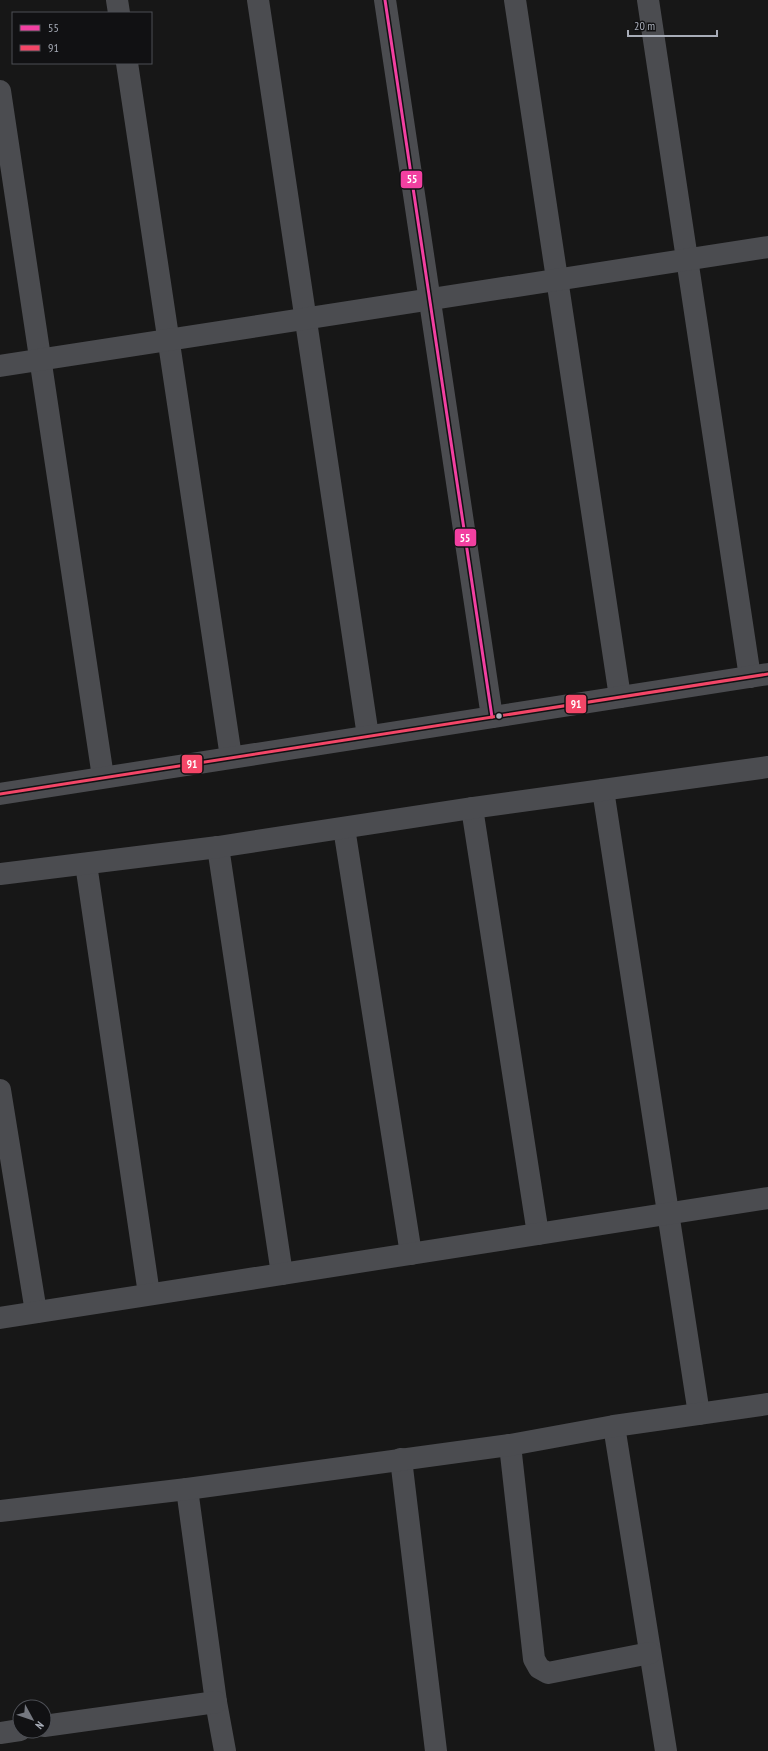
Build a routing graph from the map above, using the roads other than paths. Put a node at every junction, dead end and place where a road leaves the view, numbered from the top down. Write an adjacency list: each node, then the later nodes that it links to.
1 (117, 0): 6 (street)
2 (258, 0): 14 (street)
3 (385, 0): 13 (street)
4 (515, 0): 12 (street)
5 (648, 0): 11 (street)
6 (119, 12)
7 (127, 64): 15 (street)
8 (0, 91): 9 (street)
9 (7, 186): 16 (street)
10 (768, 247): 11 (street)
11 (687, 259): 12 (street); 18 (street)
12 (557, 280): 13 (street); 19 (street)
13 (430, 299): 14 (street); 20 (street)
14 (305, 319): 15 (street); 21 (street)
15 (168, 340): 16 (street); 22 (street)
16 (41, 360): 17 (street); 24 (street)
17 (0, 366)
18 (759, 676): 19 (street)
19 (620, 697): 20 (street)
20 (492, 717): 21 (street)
21 (368, 736): 22 (street)
22 (231, 757): 24 (street)
23 (768, 767): 25 (street)
24 (103, 777): 26 (street)
25 (603, 790): 27 (street); 34 (street)
26 (0, 794)
27 (472, 808): 28 (street); 35 (street)
28 (344, 828): 29 (street); 36 (street)
29 (218, 847): 30 (street); 37 (street)
30 (86, 864): 31 (street); 38 (street)
31 (0, 874)
32 (0, 1090): 39 (street)
33 (768, 1198): 34 (street)
34 (668, 1214): 35 (street); 42 (street)
35 (538, 1234): 36 (street)
36 (411, 1254): 37 (street)
37 (282, 1274): 38 (street)
38 (149, 1294): 39 (street)
39 (36, 1312): 40 (street)
40 (0, 1318)
41 (768, 1404): 42 (street)
42 (699, 1414): 43 (street)
43 (614, 1426): 44 (street); 48 (street)
44 (510, 1445): 45 (street); 48 (street)
45 (401, 1459): 46 (street); 54 (street)
46 (187, 1489): 47 (street); 49 (street)
47 (0, 1511)
48 (650, 1653): 55 (street)
49 (216, 1702): 50 (street); 53 (street)
50 (52, 1725)
51 (12, 1731): 52 (street)
52 (0, 1733)
53 (225, 1751)
54 (436, 1751)
55 (666, 1751)

